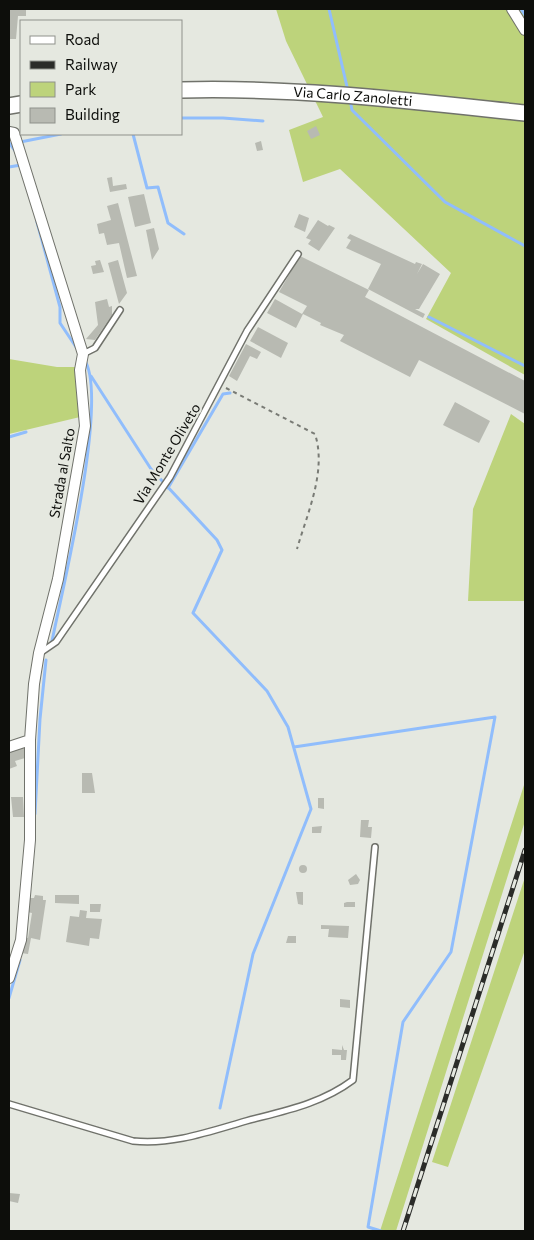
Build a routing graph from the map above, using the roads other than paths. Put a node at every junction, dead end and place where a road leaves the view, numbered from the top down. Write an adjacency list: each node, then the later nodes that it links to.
1 (512, 9): 2 (street)
2 (525, 30)
3 (182, 90): 4 (main road, Via Carlo Zanoletti)
4 (525, 113)
5 (15, 139): 8 (street, Strada al Salto)
6 (298, 254): 9 (lane, Via Monte Oliveto)
7 (120, 310): 8 (lane)
8 (82, 357): 9 (street, Strada al Salto)
9 (39, 653): 10 (street, Strada al Salto)
10 (30, 740): 11 (street); 13 (street, Strada al Salto)
11 (9, 747)
12 (375, 847): 14 (lane)
13 (9, 978)
14 (9, 1104)

